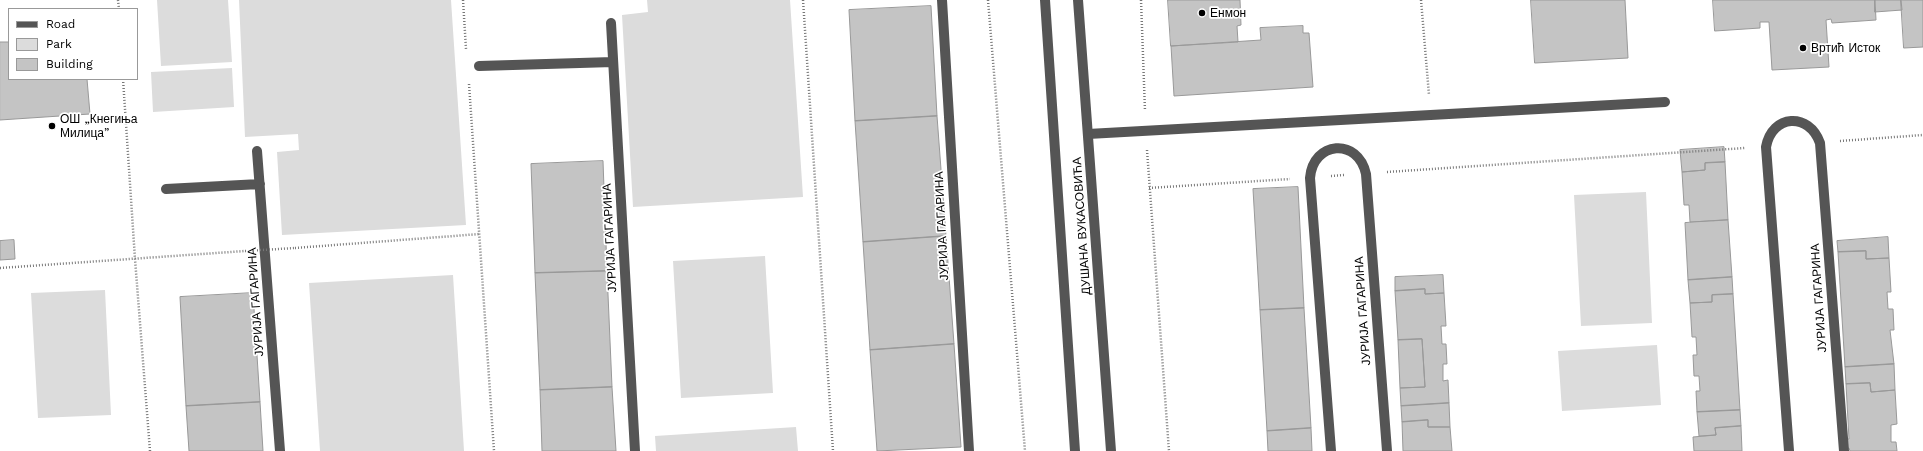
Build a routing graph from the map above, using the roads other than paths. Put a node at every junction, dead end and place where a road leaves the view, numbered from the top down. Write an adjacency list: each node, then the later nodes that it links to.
1 (942, 0): 14 (street, ЈУРИЈА ГАГАРИНА)
2 (1045, 0): 15 (street, ДУШАНА ВУКАСОВИЋА)
3 (1078, 0): 8 (street, ДУШАНА ВУКАСОВИЋА)
4 (611, 23): 5 (street, ЈУРИЈА ГАГАРИНА)
5 (613, 62): 6 (street); 13 (street, ЈУРИЈА ГАГАРИНА)
6 (479, 66)
7 (1665, 102): 8 (street)
8 (1088, 134): 16 (street, ДУШАНА ВУКАСОВИЋА)
9 (257, 151): 10 (street, ЈУРИЈА ГАГАРИНА)
10 (260, 184): 11 (street); 12 (street, ЈУРИЈА ГАГАРИНА)
11 (166, 189)
12 (280, 451)
13 (635, 451)
14 (969, 451)
15 (1075, 451)
16 (1111, 451)
17 (1331, 451): 18 (street, ЈУРИЈА ГАГАРИНА)
18 (1386, 451)
19 (1789, 451): 20 (street, ЈУРИЈА ГАГАРИНА)
20 (1844, 451)

